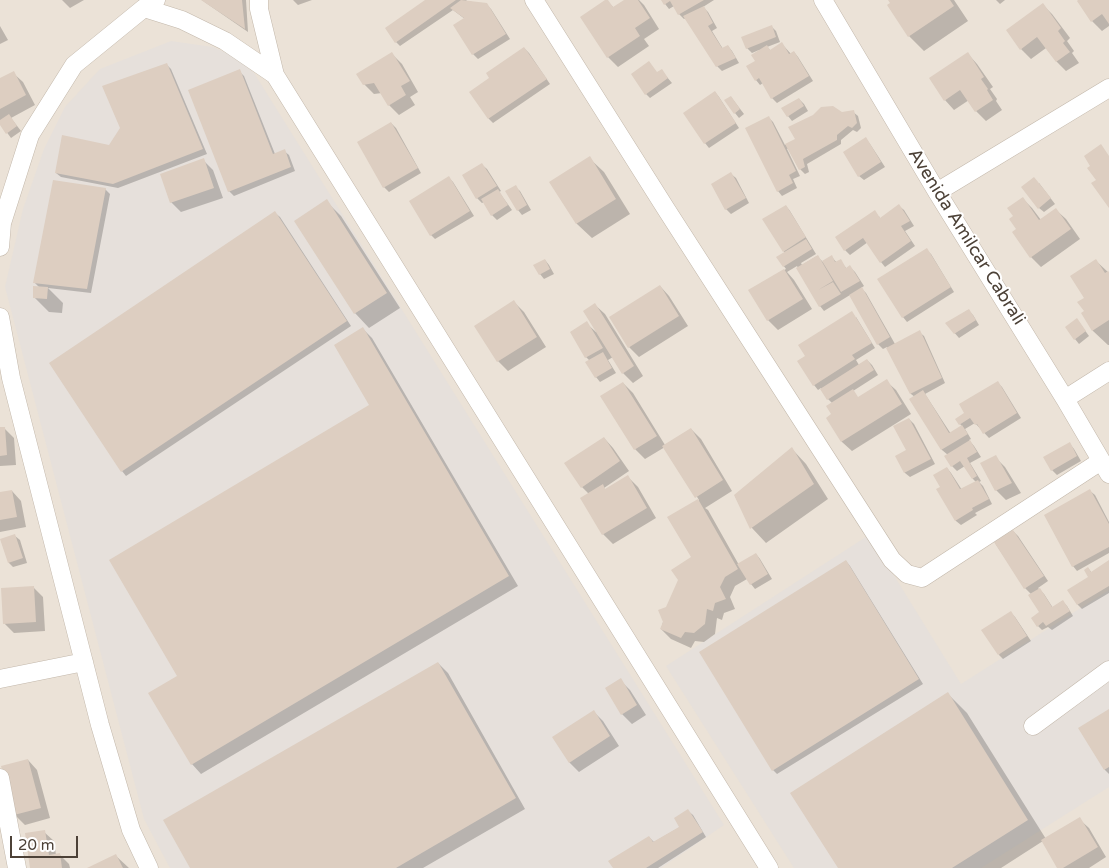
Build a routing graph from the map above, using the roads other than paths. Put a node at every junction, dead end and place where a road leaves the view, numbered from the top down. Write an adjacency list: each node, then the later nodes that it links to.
1 (259, 0): 5 (street)
2 (534, 0): 12 (street)
3 (823, 0): 7 (street, Avenida Amilcar Cabrali)
4 (150, 4): 5 (street); 8 (street)
5 (275, 75): 21 (street)
6 (1109, 88): 7 (street)
7 (938, 192): 11 (street, Avenida Amilcar Cabrali)
8 (0, 247)
9 (0, 317): 13 (street)
10 (1109, 371): 11 (street)
11 (1065, 399): 12 (street, Avenida Amilcar Cabrali)
12 (1105, 468)
13 (84, 662): 15 (street); 20 (street)
14 (1109, 670): 16 (street)
15 (0, 679)
16 (1033, 726)
17 (0, 778): 18 (street)
18 (3, 816): 19 (street)
19 (17, 868)
20 (149, 868)
21 (770, 868)

